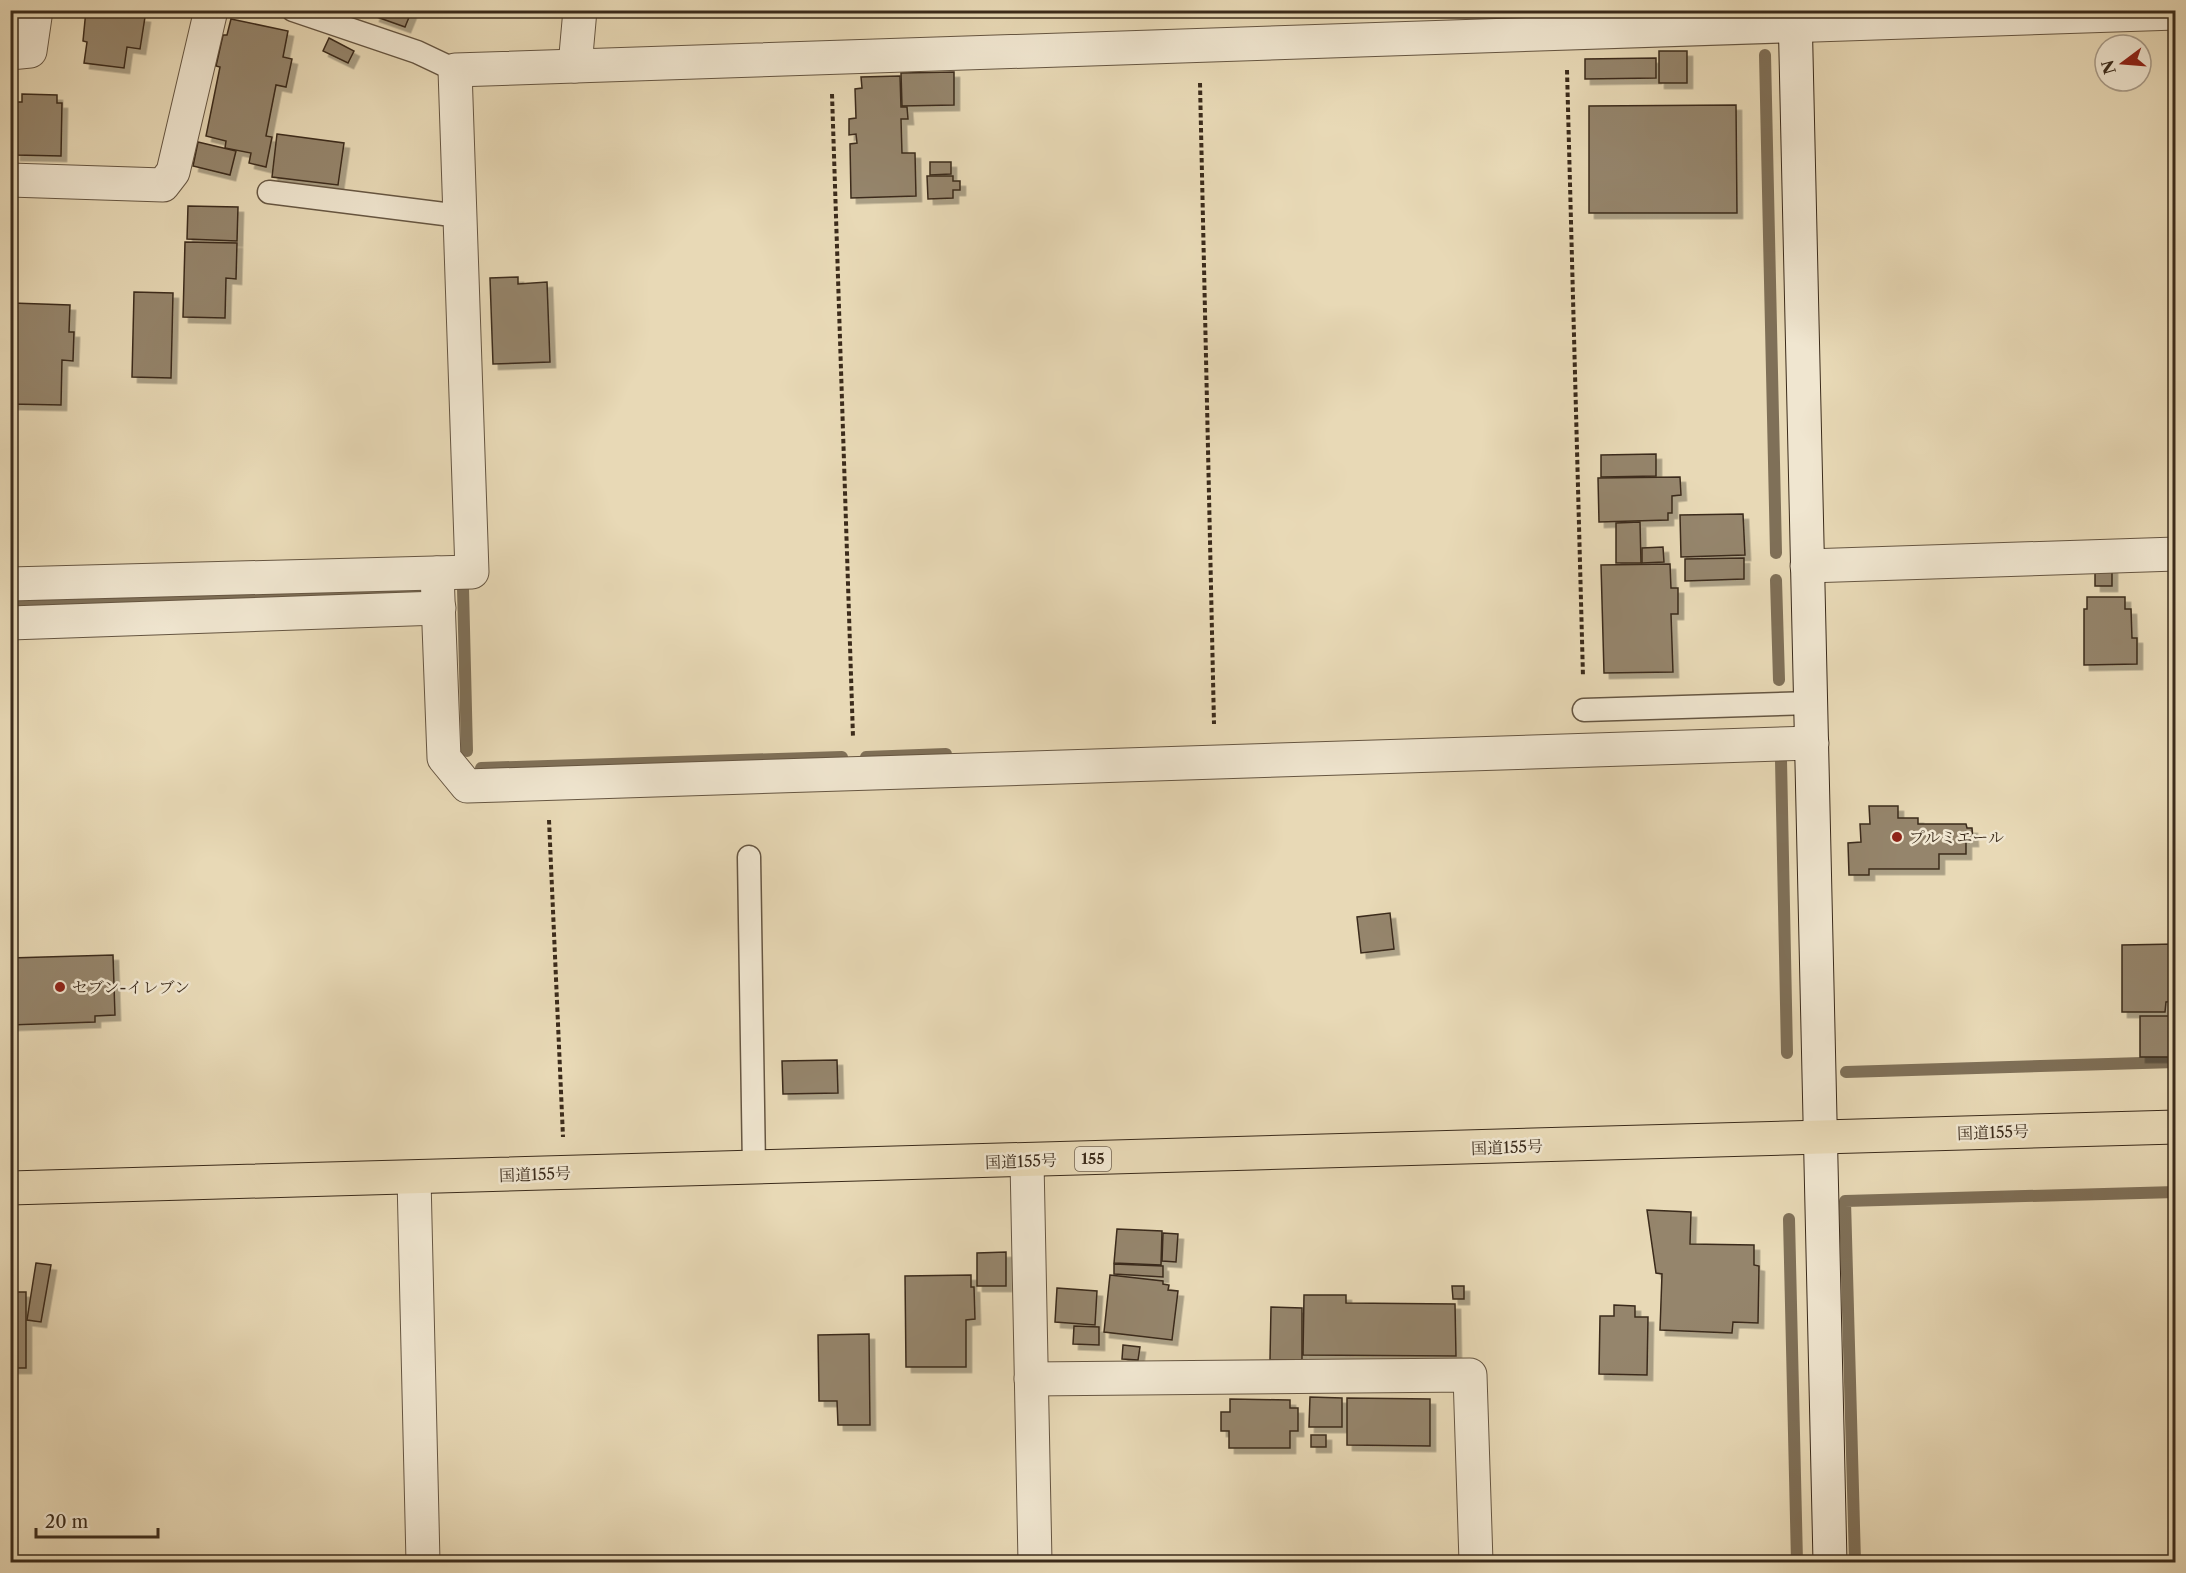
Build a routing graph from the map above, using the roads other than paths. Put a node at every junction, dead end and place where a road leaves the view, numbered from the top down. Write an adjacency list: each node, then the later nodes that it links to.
1 (36, 10): 7 (street)
2 (211, 10): 10 (street)
3 (293, 10): 9 (lane)
4 (580, 10): 8 (street)
5 (2175, 13): 6 (street)
6 (1795, 18): 8 (street); 14 (street)
7 (10, 53)
8 (575, 66): 9 (street)
9 (455, 70): 12 (street)
10 (10, 180)
11 (269, 192): 12 (lane)
12 (460, 216): 15 (street)
13 (2175, 554): 14 (street)
14 (1808, 566): 19 (street)
15 (437, 573): 16 (street); 17 (street)
16 (10, 584)
17 (439, 608): 18 (street); 21 (street)
18 (10, 623)
19 (1811, 703): 20 (lane); 21 (street)
20 (1584, 711)
21 (1812, 743): 24 (street)
22 (749, 857): 26 (lane)
23 (2175, 1127): 24 (highway, 国道155号 / 155)
24 (1821, 1137): 25 (highway, 国道155号 / 155); 33 (street)
25 (1026, 1161): 26 (highway, 国道155号 / 155); 29 (street)
26 (754, 1168): 27 (highway, 国道155号 / 155)
27 (414, 1178): 28 (highway, 国道155号 / 155); 30 (street)
28 (10, 1188)
29 (1031, 1379): 31 (street); 32 (street)
30 (423, 1563)
31 (1035, 1563)
32 (1476, 1563)
33 (1830, 1563)

